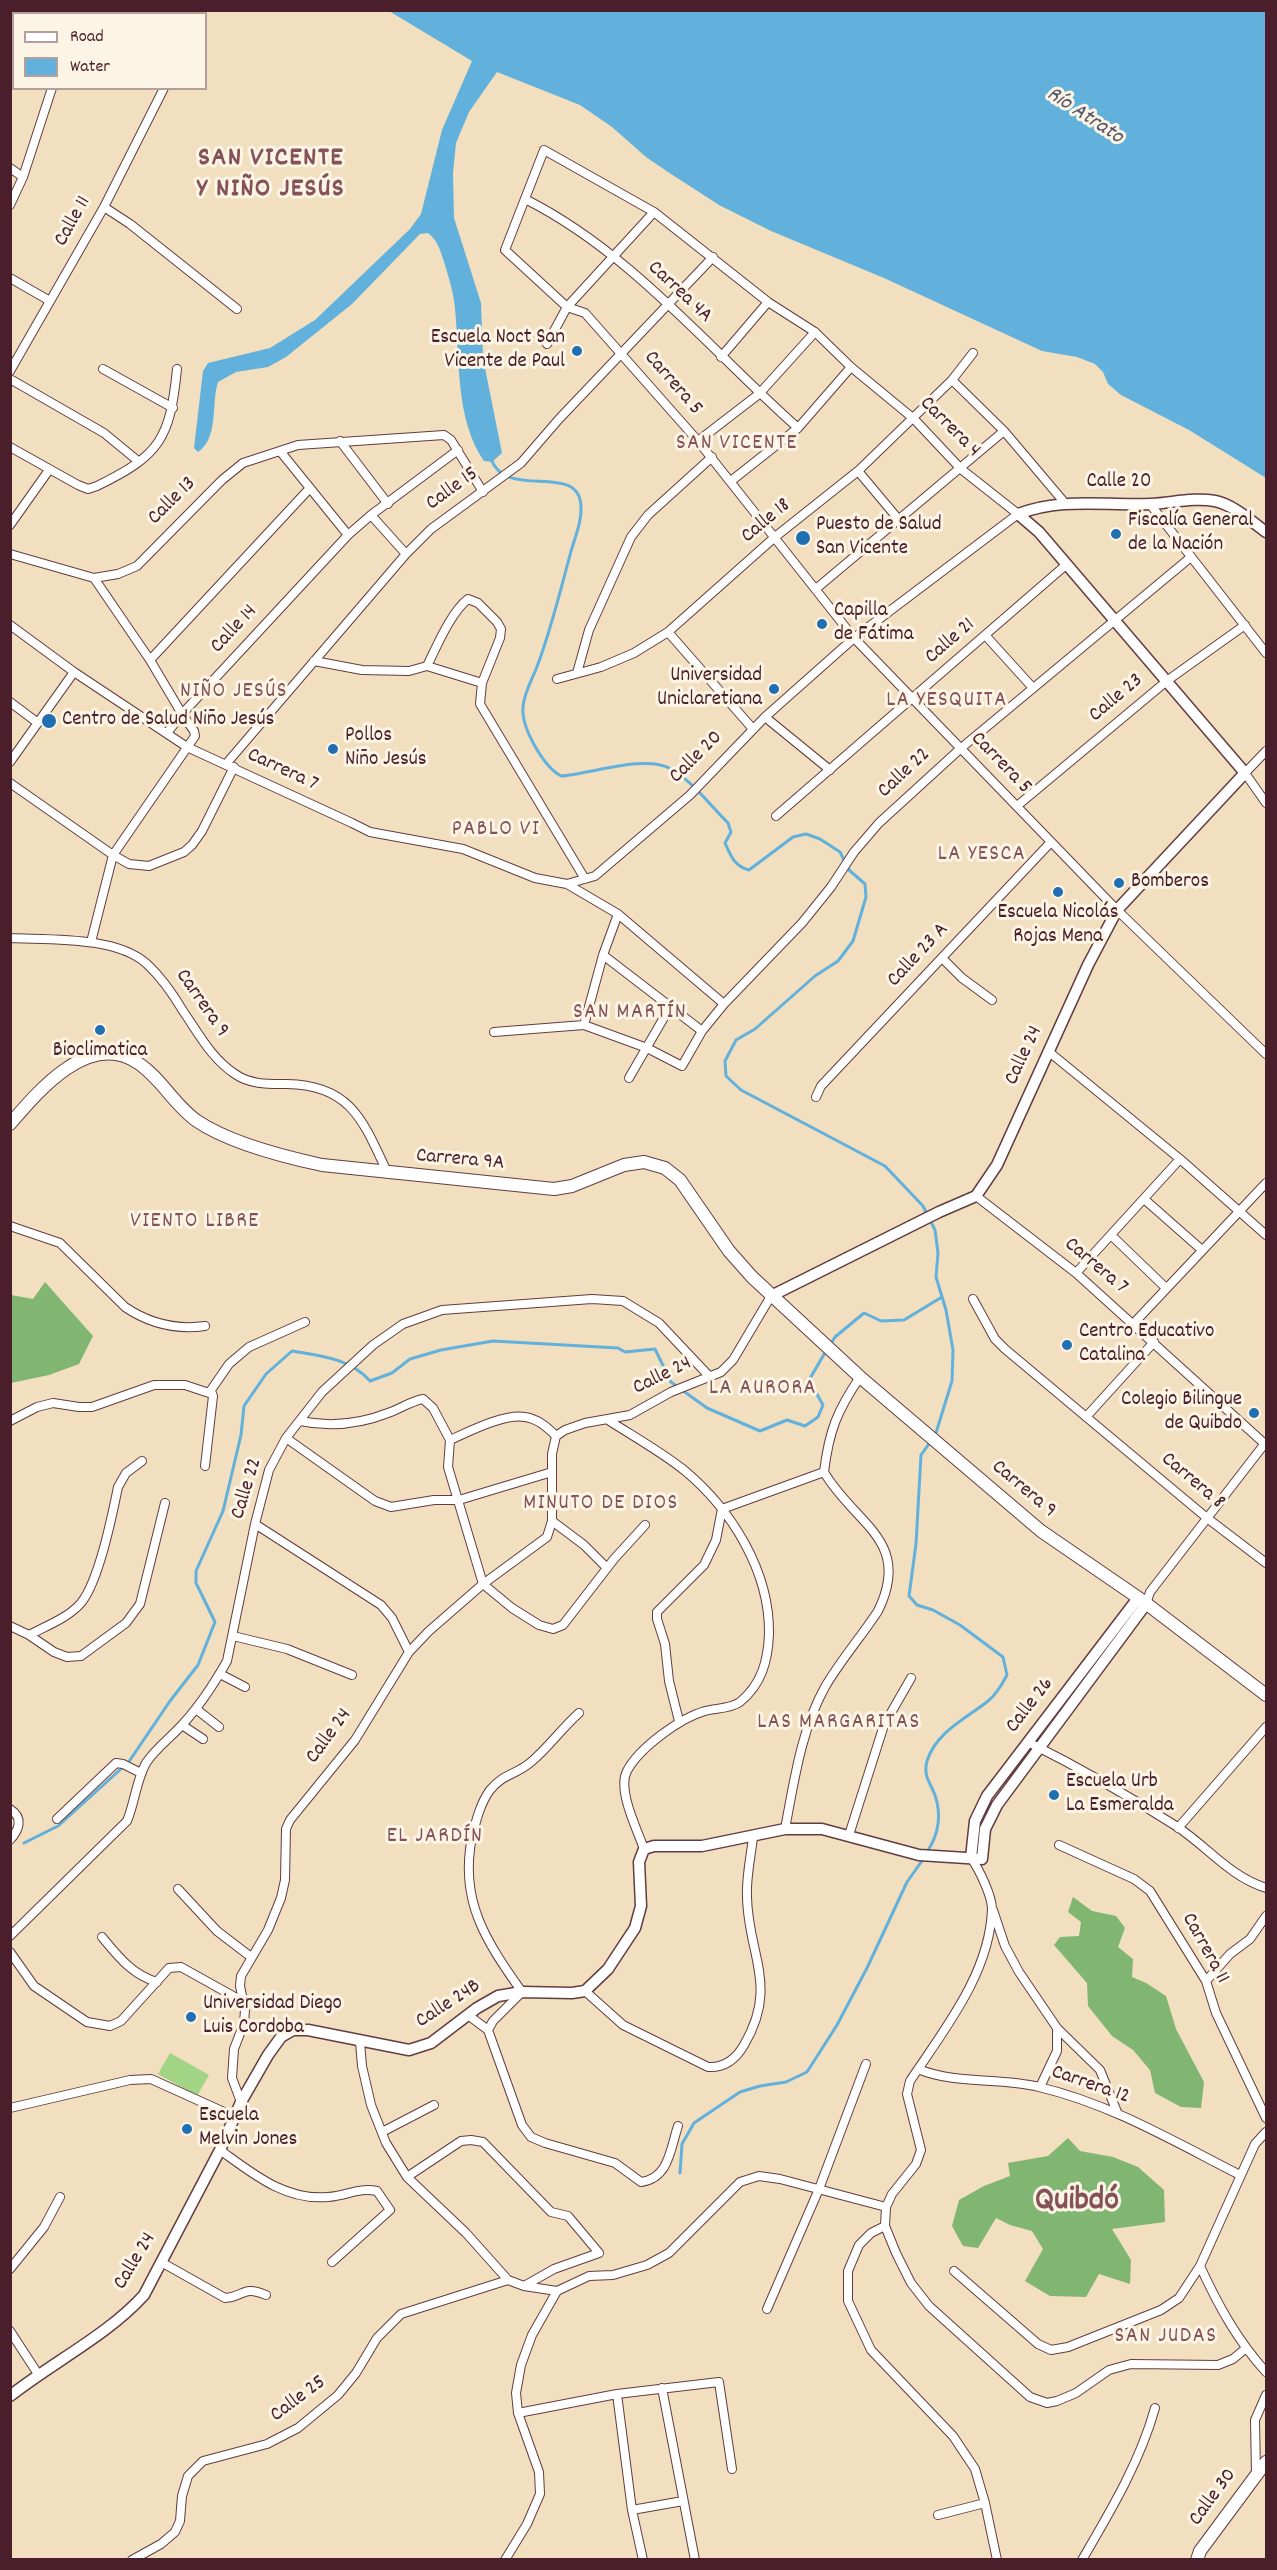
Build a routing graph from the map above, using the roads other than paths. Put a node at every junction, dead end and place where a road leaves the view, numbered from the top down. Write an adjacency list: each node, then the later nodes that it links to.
1 (51, 90): 4 (street)
2 (163, 90): 7 (street, Calle 11)
3 (10, 168): 4 (street)
4 (23, 177): 6 (street)
5 (525, 199): 8 (street, Carrera 4); 10 (street, Carrea 4A); 15 (street, Carrera 5)
6 (10, 205)
7 (104, 207): 12 (street, Calle 11); 16 (street)
8 (654, 212): 9 (street, Carrera 4); 10 (street)
9 (713, 257): 13 (street, Carrera 4); 14 (street, Calle 15)
10 (614, 258): 14 (street, Carrea 4A); 15 (street)
11 (10, 279): 12 (street)
12 (50, 301): 25 (street, Calle 11)
13 (768, 302): 17 (street, Carrera 4); 21 (street)
14 (668, 306): 19 (street, Calle 15); 21 (street, Carrea 4A)
15 (567, 307): 18 (street); 19 (street, Carrera 5)
16 (237, 309)
17 (815, 332): 22 (street, Carrera 4); 28 (street)
18 (547, 344)
19 (622, 353): 34 (street, Carrera 5); 45 (street, Calle 15)
20 (973, 353): 27 (street, Calle 18)
21 (721, 357): 28 (street, Carrea 4A)
22 (851, 367): 30 (street, Carrera 4); 31 (street)
23 (103, 369): 29 (street)
24 (177, 369): 29 (street)
25 (10, 370)
26 (10, 379): 39 (street)
27 (952, 380): 30 (street, Calle 18); 32 (street)
28 (759, 394): 31 (street, Carrea 4A); 34 (street)
29 (173, 408): 39 (street)
30 (914, 418): 40 (street, Carrera 4); 42 (street, Calle 18)
31 (798, 428): 43 (street)
32 (1004, 431): 40 (street); 46 (street)
33 (340, 441): 36 (street, Calle 13); 37 (street, Calle 13); 47 (street)
34 (698, 441): 38 (street, Carrera 5)
35 (10, 447): 41 (street)
36 (458, 450): 45 (street); 47 (street, Calle 14)
37 (280, 451): 44 (street); 60 (street, Calle 13)
38 (712, 458): 43 (street, Carrera 5); 73 (street)
39 (138, 461): 41 (street)
40 (961, 469): 49 (street, Carrera 4); 51 (street)
41 (49, 470): 52 (street)
42 (858, 471): 51 (street); 55 (street, Calle 18)
43 (730, 481): 55 (street, Carrera 5)
44 (310, 488): 54 (street); 69 (street)
45 (483, 492): 57 (street, Calle 15)
46 (1064, 502): 48 (street, Calle 20); 49 (street, Calle 20)
47 (388, 504): 50 (street, Calle 14)
48 (1150, 504): 53 (street, Calle 20); 58 (street)
49 (1018, 514): 59 (street, Carrera 4); 67 (street, Calle 20)
50 (371, 515): 54 (street, Calle 14); 57 (street)
51 (899, 520): 61 (street)
52 (10, 525)
53 (1266, 532)
54 (348, 535): 80 (street, Calle 14)
55 (775, 537): 61 (street, Carrera 5); 65 (street, Calle 18)
56 (10, 554): 60 (street)
57 (406, 554): 70 (street, Calle 15)
58 (1191, 556): 62 (street, Calle 22); 64 (street)
59 (1067, 564): 62 (street, Carrera 4); 66 (street, Calle 21)
60 (94, 578): 69 (street)
61 (817, 588): 67 (street, Carrera 5)
62 (1115, 620): 75 (street, Carrera 4); 77 (street, Calle 22)
63 (10, 625): 72 (street, Carrera 7)
64 (1245, 625): 68 (street); 75 (street, Calle 23)
65 (668, 632): 73 (street, Calle 18); 83 (street)
66 (986, 635): 77 (street); 78 (street, Calle 21)
67 (854, 638): 78 (street, Carrera 5); 81 (street, Calle 20)
68 (1266, 653)
69 (150, 660): 80 (street)
70 (314, 661): 71 (street); 89 (street, Calle 15)
71 (427, 666): 76 (street); 76 (street)
72 (74, 672): 82 (street); 84 (street, Carrera 7)
73 (577, 674): 74 (street, Calle 18)
74 (557, 680)
75 (1168, 680): 91 (street, Carrera 4); 94 (street, Calle 23)
76 (482, 683): 98 (street)
77 (1033, 688): 86 (street, Calle 22)
78 (913, 698): 86 (street, Carrera 5); 90 (street, Calle 21)
79 (10, 702): 82 (street)
80 (182, 714): 84 (street, Calle 14); 85 (street)
81 (765, 717): 83 (street, Calle 20); 90 (street)
82 (38, 723): 88 (street)
83 (753, 729): 98 (street, Calle 20)
84 (167, 734): 85 (street, Carrera 7)
85 (187, 747): 89 (street, Carrera 7); 97 (street)
86 (960, 748): 94 (street, Carrera 5); 107 (street, Calle 22)
87 (1266, 751): 91 (street, Calle 24)
88 (10, 762)
89 (230, 765): 97 (street, Calle 15); 99 (street, Carrera 7)
90 (830, 770): 95 (street, Calle 21)
91 (1245, 773): 93 (street, Carrera 4); 100 (street, Calle 24)
92 (10, 783): 97 (street)
93 (1266, 803)
94 (1017, 806): 96 (street, Carrera 5)
95 (776, 816)
96 (1051, 842): 100 (street, Carrera 5); 105 (street, Calle 23 A)
97 (113, 855): 103 (street)
98 (585, 879): 99 (street, Calle 20)
99 (567, 884): 101 (street)
100 (1117, 910): 113 (street, Calle 24); 114 (street, Carrera 5)
101 (618, 914): 104 (street); 107 (street)
102 (10, 938): 103 (street, Carrera 9)
103 (91, 942): 119 (street, Carrera 9)
104 (603, 955): 108 (street); 109 (street)
105 (942, 958): 106 (street); 116 (street, Calle 23 A)
106 (992, 1000)
107 (724, 1004): 110 (street, Calle 22)
108 (670, 1007): 110 (street); 112 (street)
109 (584, 1025): 111 (street); 112 (street)
110 (702, 1031): 112 (street, Calle 22)
111 (494, 1032)
112 (646, 1048): 115 (street)
113 (1048, 1051): 118 (street); 121 (street, Calle 24)
114 (1266, 1054)
115 (629, 1078)
116 (816, 1097)
117 (10, 1124): 119 (main road, Carrera 9A)
118 (1180, 1160): 122 (street); 123 (street)
119 (388, 1174): 130 (main road, Carrera 9A)
120 (1266, 1183): 123 (street)
121 (976, 1196): 128 (street, Carrera 7); 130 (street)
122 (1144, 1199): 126 (street); 127 (street)
123 (1239, 1211): 125 (street); 127 (street)
124 (10, 1226): 134 (street)
125 (1266, 1235)
126 (1112, 1236): 128 (street); 129 (street)
127 (1202, 1250): 129 (street)
128 (1076, 1273): 133 (street, Carrera 7)
129 (1166, 1288): 133 (street)
130 (771, 1296): 136 (street, Calle 24); 137 (main road, Carrera 9)
131 (973, 1299): 139 (street, Carrera 8)
132 (305, 1323): 138 (street)
133 (1134, 1323): 135 (street, Carrera 7)
134 (205, 1326)
135 (1154, 1342): 139 (street); 146 (street, Carrera 7)
136 (709, 1376): 141 (street, Calle 24); 142 (street, Calle 22)
137 (860, 1377): 150 (street); 161 (main road, Carrera 9)
138 (212, 1389): 140 (street); 148 (street)
139 (1086, 1417): 154 (street, Carrera 8)
140 (10, 1420)
141 (608, 1420): 143 (street, Calle 24); 153 (street)
142 (300, 1421): 144 (street, Calle 22); 145 (street)
143 (556, 1436): 145 (street); 149 (street)
144 (286, 1438): 151 (street); 156 (street, Calle 22)
145 (450, 1440): 151 (street)
146 (1266, 1444): 154 (street, Calle 26)
147 (142, 1461): 163 (street)
148 (205, 1466)
149 (552, 1472): 151 (street); 155 (street)
150 (824, 1472): 153 (street); 185 (street)
151 (459, 1500): 160 (street)
152 (165, 1503): 163 (street)
153 (722, 1509): 174 (street); 174 (street)
154 (1207, 1518): 158 (street, Carrera 8); 161 (street, Calle 26)
155 (552, 1521): 159 (street); 160 (street, Calle 24)
156 (255, 1524): 164 (street, Calle 22); 165 (street)
157 (645, 1525): 159 (street)
158 (1266, 1563)
159 (607, 1568): 160 (street)
160 (483, 1584): 165 (street, Calle 24)
161 (1145, 1598): 170 (main road, Carrera 9); 171 (street, Calle 26)
162 (10, 1626): 163 (street)
163 (29, 1635)
164 (233, 1636): 166 (street, Calle 22); 167 (street)
165 (409, 1652): 199 (street, Calle 24)
166 (220, 1674): 169 (street); 172 (street, Calle 22)
167 (352, 1675)
168 (911, 1678): 186 (street)
169 (245, 1687)
170 (1266, 1695)
171 (1066, 1702): 179 (street, Calle 26); 180 (street, Calle 26)
172 (196, 1709): 175 (street, Calle 22); 176 (street)
173 (579, 1713): 203 (street)
174 (680, 1721): 190 (street)
175 (182, 1725): 178 (street); 181 (street, Calle 22)
176 (219, 1727)
177 (1266, 1727): 184 (street)
178 (203, 1739)
179 (1028, 1742): 180 (street); 191 (street, Calle 26)
180 (1039, 1747): 184 (street); 191 (street, Calle 26)
181 (141, 1773): 183 (street); 196 (street, Calle 22)
182 (10, 1809): 188 (street)
183 (57, 1819)
184 (1178, 1828): 192 (street)
185 (785, 1829): 186 (street); 187 (street)
186 (849, 1835): 191 (street)
187 (753, 1837): 190 (street); 202 (street)
188 (10, 1840)
189 (1059, 1845): 200 (street, Carrera 11)
190 (644, 1849): 202 (street)
191 (977, 1862): 194 (street)
192 (1266, 1888)
193 (178, 1889): 199 (street)
194 (992, 1906): 206 (street); 211 (street)
195 (1266, 1916): 200 (street)
196 (10, 1936)
197 (102, 1937): 201 (street)
198 (10, 1952): 201 (street)
199 (252, 1957): 204 (street, Calle 24)
200 (1206, 1981): 218 (street, Carrera 11)
201 (157, 1982): 204 (street)
202 (585, 1991): 203 (street, Calle 24B)
203 (522, 1992): 205 (street, Calle 24B); 208 (street)
204 (242, 2001): 213 (street, Calle 24)
205 (468, 2015): 208 (street); 209 (street, Calle 24B)
206 (1057, 2028): 212 (street); 216 (street)
207 (292, 2030): 209 (street, Calle 24B); 213 (street, Calle 24)
208 (488, 2030): 219 (street)
209 (360, 2042): 220 (street)
210 (866, 2064): 225 (street)
211 (918, 2069): 212 (street, Carrera 12); 227 (street)
212 (1040, 2087): 216 (street, Carrera 12)
213 (241, 2102): 217 (street, Calle 24)
214 (434, 2105): 220 (street)
215 (10, 2108): 217 (street)
216 (1117, 2112): 223 (street, Carrera 12)
217 (235, 2117): 222 (street, Calle 24)
218 (1266, 2118)
219 (678, 2126)
220 (382, 2132): 224 (street)
221 (1266, 2132): 223 (street)
222 (220, 2150): 229 (street, Calle 24); 230 (street)
223 (1240, 2175): 231 (street)
224 (407, 2177): 234 (street); 235 (street)
225 (819, 2189): 227 (street); 236 (street); 238 (street)
226 (60, 2197): 232 (street)
227 (886, 2207): 228 (street)
228 (885, 2226): 240 (street); 253 (street)
229 (161, 2262): 237 (street); 242 (street, Calle 24)
230 (332, 2262)
231 (1200, 2266): 233 (street); 240 (street)
232 (10, 2269)
233 (954, 2271)
234 (508, 2280): 235 (street); 256 (street, Calle 25)
235 (524, 2286): 236 (street)
236 (557, 2291): 248 (street)
237 (266, 2295)
238 (767, 2309)
239 (10, 2331): 242 (street)
240 (1245, 2349): 241 (street)
241 (1266, 2372)
242 (38, 2374): 246 (street, Calle 24)
243 (662, 2388): 244 (street); 250 (street); 252 (street)
244 (617, 2394): 248 (street); 254 (street)
245 (1266, 2395): 251 (street)
246 (10, 2396)
247 (1155, 2408): 261 (street)
248 (518, 2414): 257 (street)
249 (1266, 2462): 251 (main road, Calle 30)
250 (732, 2469)
251 (1256, 2474): 262 (main road, Calle 30)
252 (683, 2500): 254 (street); 259 (street)
253 (985, 2503): 255 (street); 260 (street)
254 (632, 2510): 258 (street)
255 (938, 2515)
256 (132, 2559)
257 (505, 2559)
258 (643, 2559)
259 (695, 2559)
260 (997, 2559)
261 (1082, 2559)
262 (1197, 2559)

